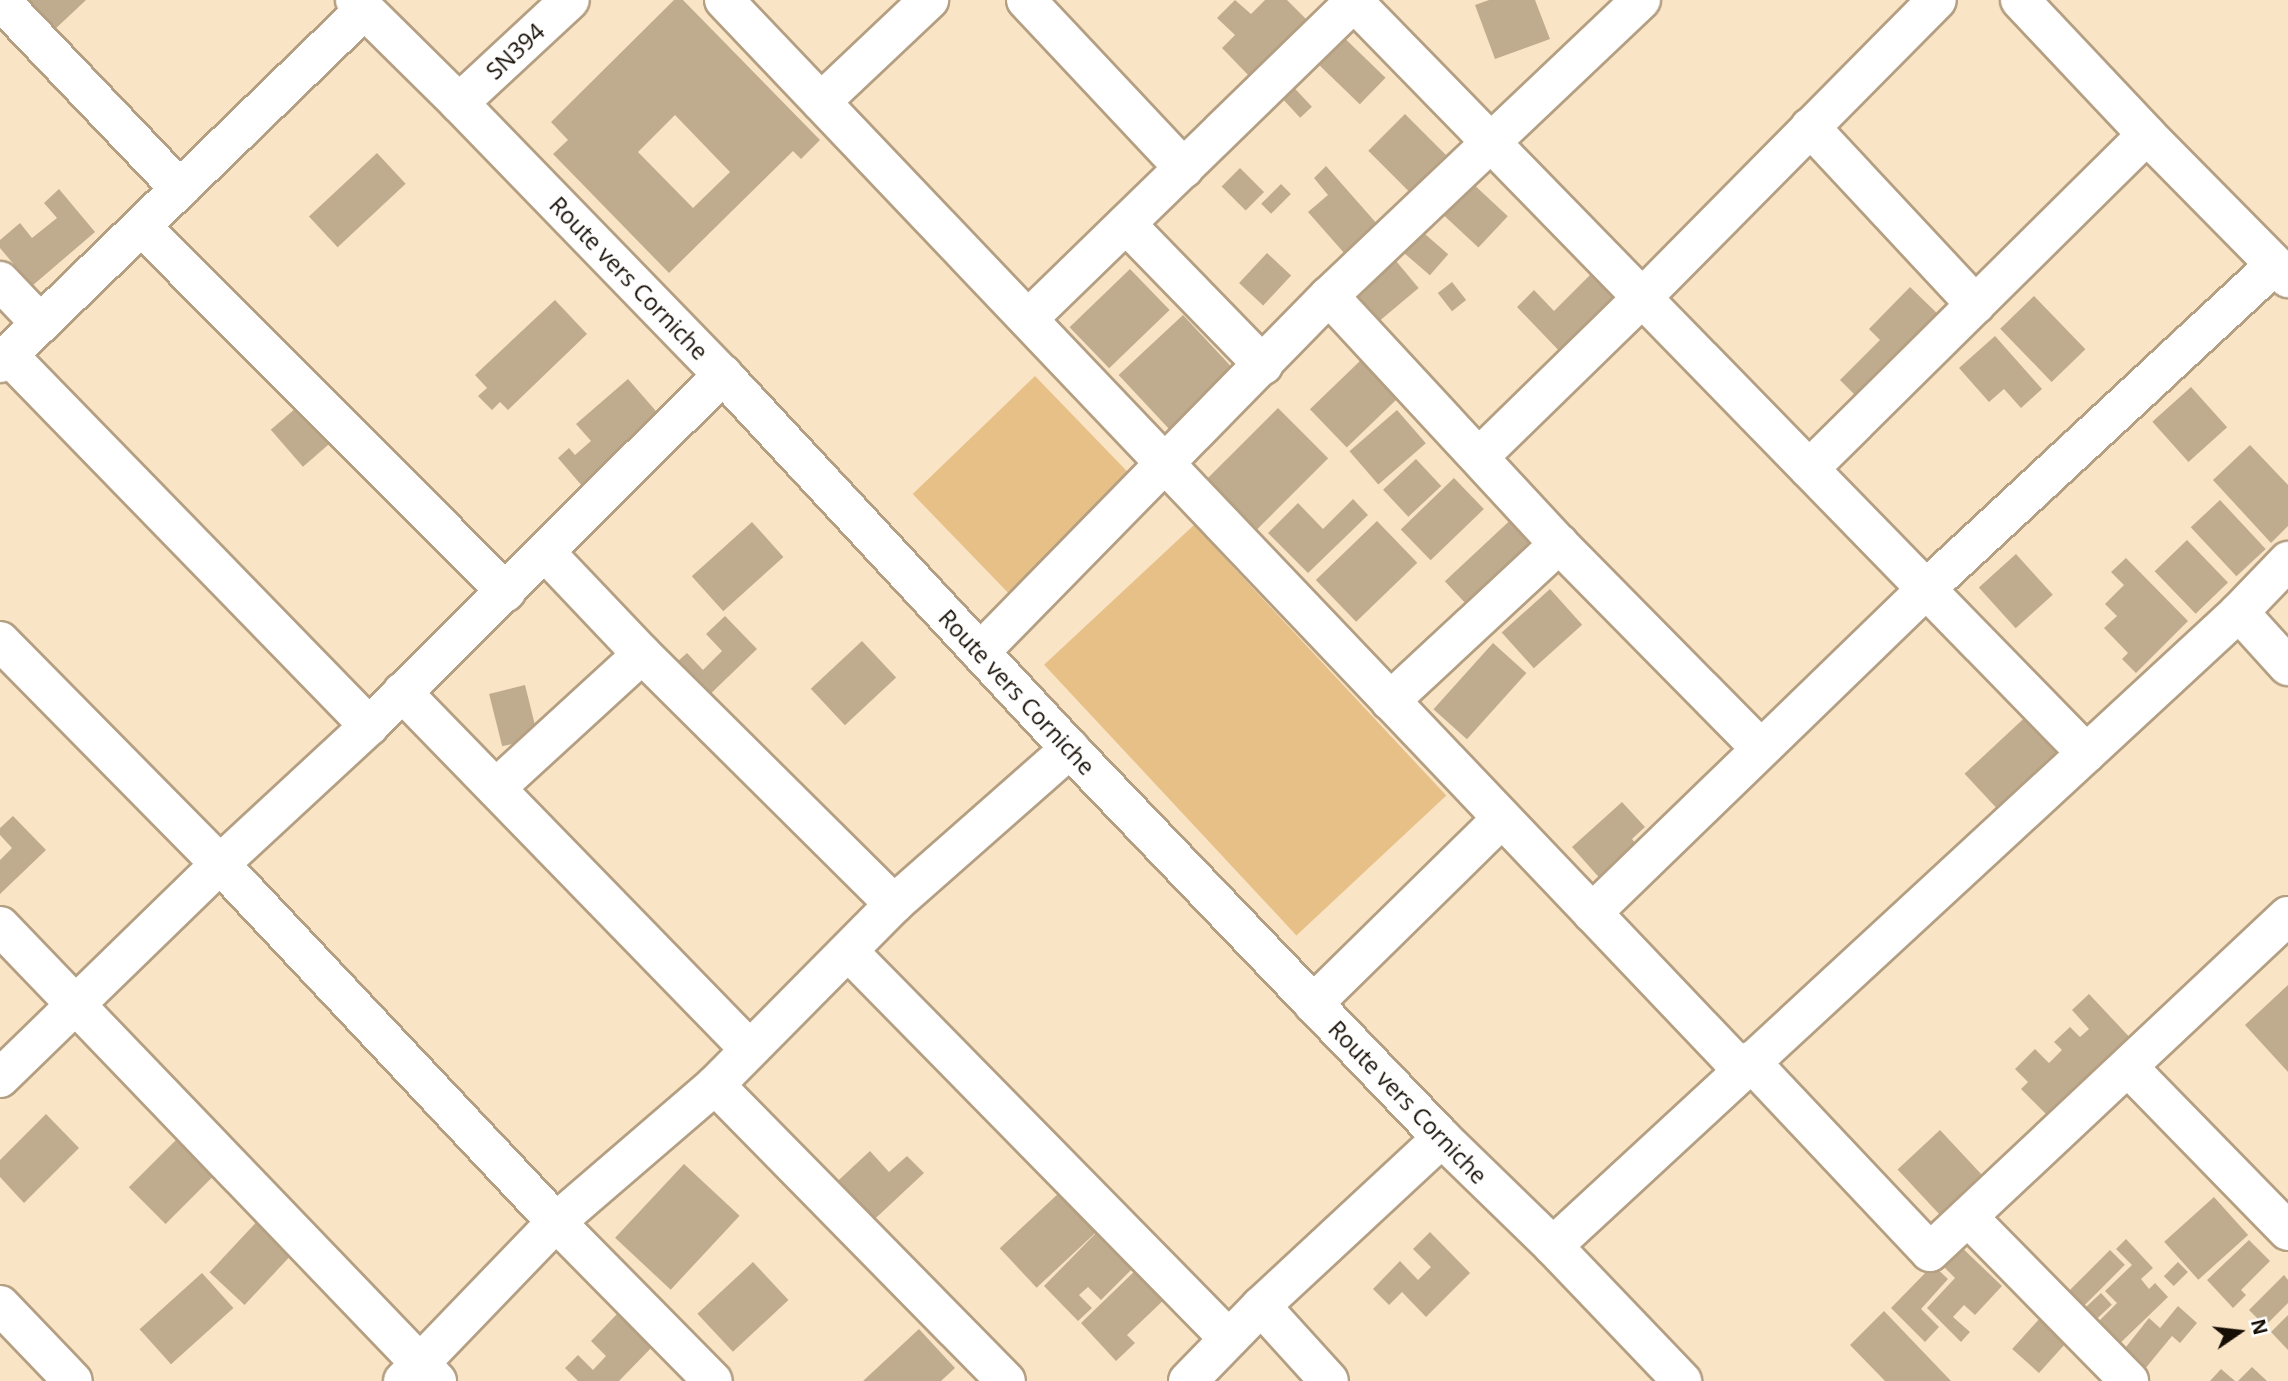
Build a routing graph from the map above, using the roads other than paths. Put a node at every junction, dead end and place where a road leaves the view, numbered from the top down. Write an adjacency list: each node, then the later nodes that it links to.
1 (0, 0): 17 (street)
2 (570, 0): 12 (street, SN394)
3 (724, 0): 11 (street)
4 (929, 0): 11 (street)
5 (1026, 0): 16 (street)
6 (1937, 0): 13 (street)
7 (1354, 1): 15 (street); 16 (street)
8 (1639, 1): 15 (street)
9 (360, 5): 12 (street, Route vers Corniche); 17 (street)
10 (2036, 5): 14 (street)
11 (821, 102): 25 (street)
12 (459, 103): 29 (street, Route vers Corniche)
13 (1811, 127): 23 (street); 24 (street)
14 (2147, 135): 20 (street); 24 (street)
15 (1491, 143): 22 (street); 23 (street)
16 (1184, 168): 18 (street)
17 (180, 188): 19 (street)
18 (1126, 224): 25 (street); 28 (street)
19 (141, 226): 26 (street); 37 (street)
20 (2282, 272): 36 (street)
21 (0, 281): 26 (street)
22 (1329, 296): 28 (street); 30 (street)
23 (1642, 298): 30 (street); 32 (street)
24 (1976, 305): 32 (street)
25 (1028, 319): 31 (street)
26 (41, 324): 27 (street)
27 (4, 359): 45 (street)
28 (1263, 365): 31 (street)
29 (723, 375): 34 (street); 40 (street, Route vers Corniche)
30 (1480, 456): 33 (street)
31 (1164, 463): 40 (street); 44 (street)
32 (1809, 469): 36 (street)
33 (1559, 544): 44 (street); 46 (street)
34 (546, 553): 37 (street); 41 (street)
35 (2288, 561): 38 (street)
36 (1926, 589): 46 (street); 48 (street)
37 (506, 592): 43 (street)
38 (2239, 612): 42 (street); 48 (street)
39 (0, 641): 51 (street)
40 (980, 652): 47 (street, Route vers Corniche)
41 (642, 654): 49 (street); 52 (street)
42 (2288, 666)
43 (402, 692): 45 (street); 49 (street)
44 (1390, 701): 50 (street)
45 (369, 726): 51 (street)
46 (1760, 748): 53 (street)
47 (1070, 749): 52 (street); 58 (street, Route vers Corniche)
48 (2086, 753): 60 (street)
49 (496, 788): 59 (street)
50 (1502, 818): 53 (street); 58 (street)
51 (220, 864): 57 (street); 67 (street)
52 (894, 904): 56 (street)
53 (1592, 914): 60 (street)
54 (2288, 916): 61 (street)
55 (0, 926): 57 (street)
56 (849, 952): 59 (street); 71 (street)
57 (75, 1004): 62 (street); 72 (street)
58 (1313, 1004): 64 (street, Route vers Corniche)
59 (749, 1049): 63 (street)
60 (1745, 1065): 66 (street); 68 (street)
61 (2128, 1067): 65 (street); 66 (street)
62 (0, 1078)
63 (715, 1085): 67 (street); 75 (street)
64 (1442, 1139): 68 (street, Route vers Corniche); 70 (street)
65 (2281, 1210)
66 (1968, 1216): 79 (street)
67 (556, 1223): 72 (street); 74 (street)
68 (1553, 1246): 78 (street, Route vers Corniche)
69 (0, 1305): 73 (street)
70 (1261, 1306): 71 (street); 77 (street)
71 (1229, 1339): 76 (street)
72 (420, 1376)
73 (73, 1381)
74 (713, 1381)
75 (1006, 1381)
76 (1188, 1381)
77 (1329, 1381)
78 (1682, 1381)
79 (2129, 1381)

